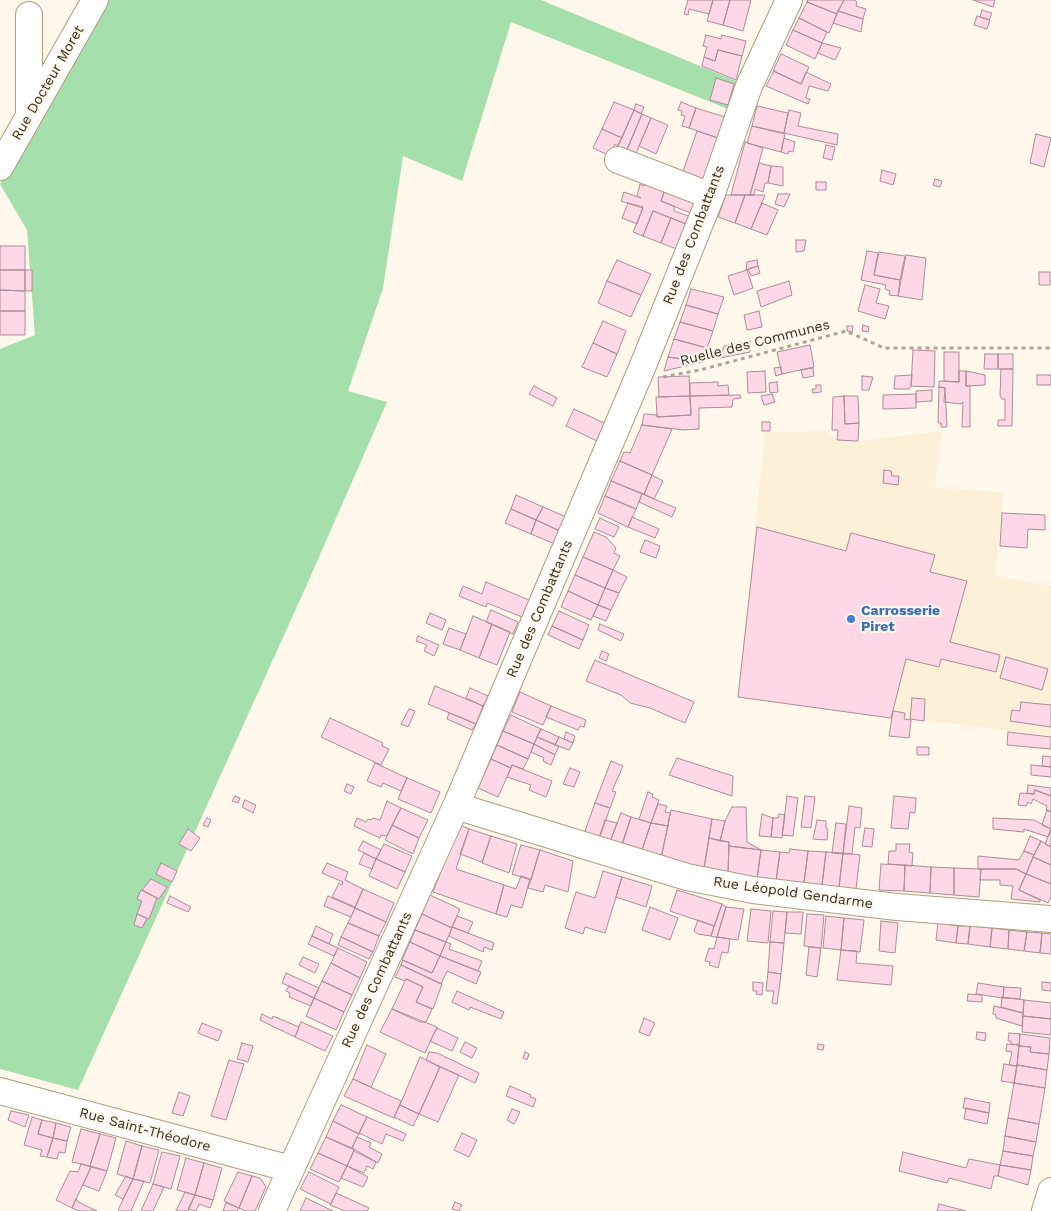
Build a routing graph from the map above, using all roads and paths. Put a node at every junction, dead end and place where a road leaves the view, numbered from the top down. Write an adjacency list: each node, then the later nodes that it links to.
1 (95, 0): 4 (street, Rue Docteur Moret)
2 (783, 7): 7 (street, Rue des Combattants)
3 (30, 15): 4 (street)
4 (29, 116): 6 (street, Rue Docteur Moret)
5 (618, 160): 7 (street)
6 (0, 167)
7 (711, 196): 9 (street, Rue des Combattants)
8 (1051, 348): 9 (path, Ruelle des Communes)
9 (642, 368): 10 (street, Rue des Combattants)
10 (456, 806): 11 (street, Rue Léopold Gendarme); 13 (street, Rue des Combattants)
11 (1051, 919)
12 (0, 1091): 13 (street, Rue Saint-Théodore)
13 (291, 1169): 15 (street, Rue des Combattants)
14 (1051, 1191): 16 (street)
15 (272, 1211)
16 (1045, 1211)

